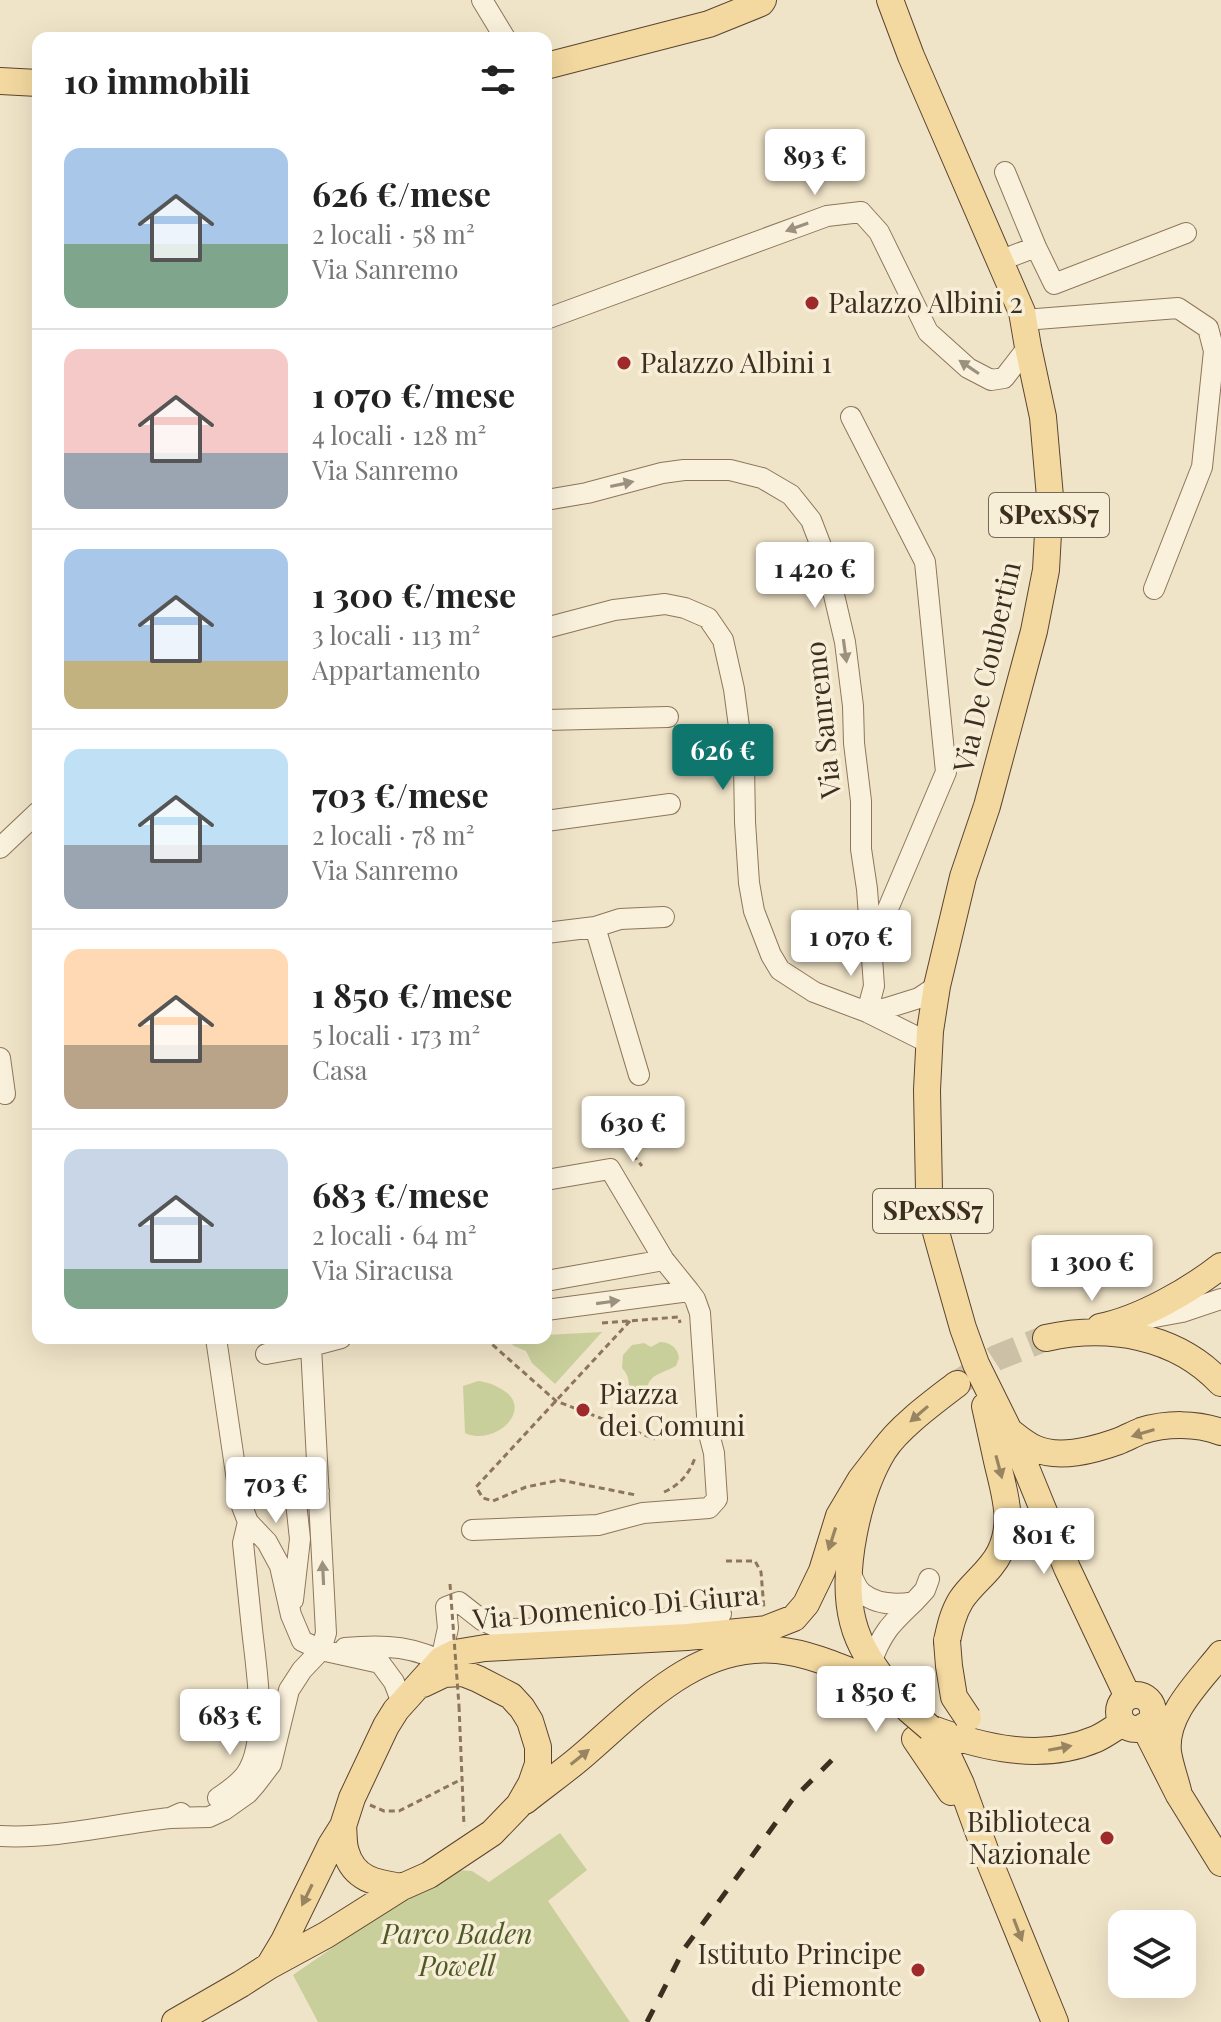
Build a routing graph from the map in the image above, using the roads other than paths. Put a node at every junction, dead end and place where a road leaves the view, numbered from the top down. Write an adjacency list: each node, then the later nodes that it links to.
1 (482, 0): 4 (street)
2 (763, 0): 5 (main road)
3 (890, 0): 11 (main road, Via De Coubertin / SPexSS7)
4 (501, 32)
5 (552, 64)
6 (0, 81): 7 (main road)
7 (32, 83)
8 (1005, 172): 10 (street)
9 (1186, 233): 10 (street)
10 (1036, 247): 11 (street)
11 (999, 261): 13 (main road, Via De Coubertin / SPexSS7)
12 (552, 317): 14 (street, one-way to 12)
13 (1024, 320): 14 (main road, Via De Coubertin / SPexSS7); 17 (street)
14 (1028, 347): 29 (main road, Via De Coubertin / SPexSS7)
15 (851, 417): 28 (street)
16 (552, 499): 28 (street, Via Sanremo, one-way to 28)
17 (1154, 589)
18 (552, 626): 30 (street)
19 (668, 717): 20 (street)
20 (552, 720)
21 (670, 804): 23 (street)
22 (32, 818): 24 (street)
23 (552, 820)
24 (0, 848)
25 (664, 917): 26 (street)
26 (595, 927): 27 (street); 33 (street)
27 (552, 932)
28 (871, 948): 30 (street, Via Sanremo)
29 (937, 986): 30 (street); 31 (main road, SPexSS7)
30 (867, 1012): 31 (street)
31 (929, 1043): 49 (main road, SPexSS7)
32 (0, 1058): 34 (street)
33 (639, 1075)
34 (5, 1094)
35 (552, 1179): 36 (street)
36 (664, 1260): 38 (street); 39 (street)
37 (1221, 1266): 42 (main road)
38 (552, 1280)
39 (689, 1291): 41 (street, one-way to 39); 57 (street)
40 (1221, 1299): 42 (street)
41 (552, 1309)
42 (1121, 1323): 43 (main road)
43 (1073, 1332): 44 (main road); 50 (main road)
44 (1046, 1338)
45 (217, 1344): 56 (street)
46 (318, 1344): 47 (street)
47 (311, 1346): 48 (street); 55 (street)
48 (266, 1354)
49 (976, 1364): 52 (main road, SPexSS7); 70 (main road, one-way to 70, bridge)
50 (1218, 1379)
51 (957, 1384): 54 (main road, one-way to 54)
52 (1008, 1430): 53 (main road, one-way to 52); 68 (main road, SPexSS7)
53 (1220, 1432)
54 (885, 1448): 58 (main road); 65 (main road, Via Domenico Di Giura, one-way to 65)
55 (319, 1491): 62 (street); 63 (street, one-way to 55)
56 (248, 1522): 62 (street); 73 (street)
57 (472, 1530)
58 (849, 1569): 60 (street); 66 (main road)
59 (929, 1579): 60 (street)
60 (914, 1602): 66 (street)
61 (721, 1614): 65 (street)
62 (291, 1615): 63 (street)
63 (321, 1650): 65 (street, Via Domenico Di Giura); 67 (street); 73 (street)
64 (1221, 1654): 68 (main road); 71 (main road)
65 (452, 1667): 67 (main road, Via Domenico Di Giura); 72 (main road, Via Domenico Di Giura)
66 (858, 1667): 69 (main road, bridge); 72 (main road, one-way to 66)
67 (409, 1696): 74 (main road, Via Domenico Di Giura)
68 (1137, 1713): 70 (main road, one-way to 68); 71 (main road, SPexSS7)
69 (922, 1733): 70 (main road); 80 (main road, one-way to 80)
70 (993, 1747)
71 (1179, 1795): 76 (main road, SPexSS7)
72 (519, 1805): 77 (main road, Via Domenico Di Giura)
73 (170, 1818): 75 (street)
74 (343, 1826): 77 (main road); 78 (main road, Via Domenico Di Giura, one-way to 78)
75 (0, 1836)
76 (1221, 1863)
77 (402, 1887): 78 (main road, Via Domenico Di Giura)
78 (269, 1966): 79 (main road, Via Domenico Di Giura)
79 (175, 2022)
80 (1055, 2022)

